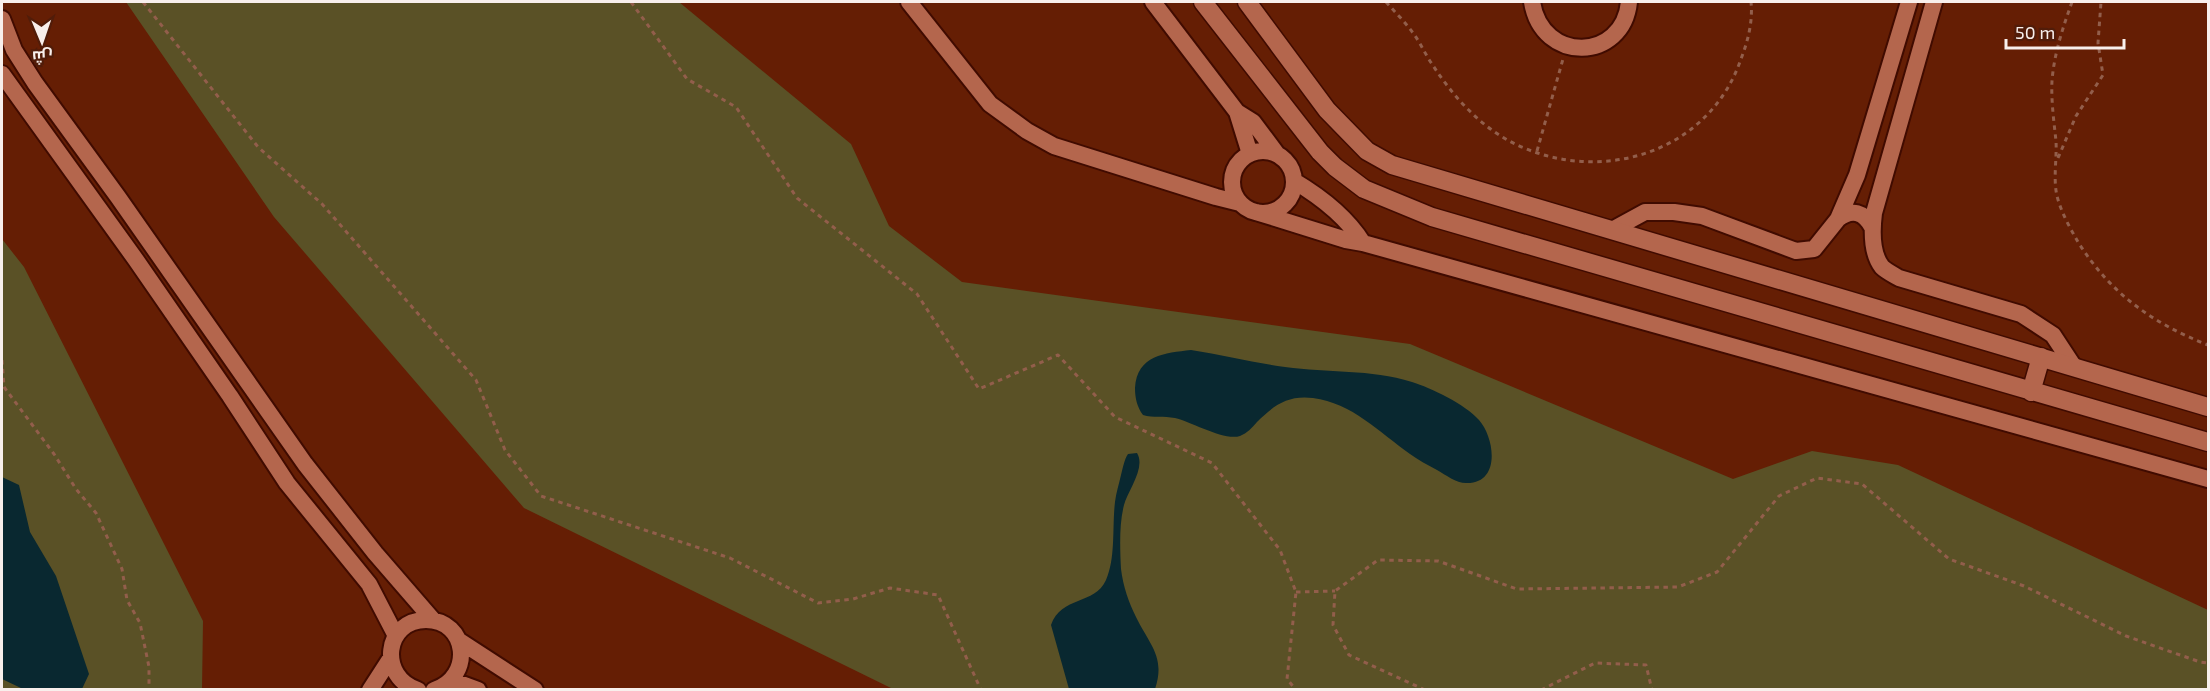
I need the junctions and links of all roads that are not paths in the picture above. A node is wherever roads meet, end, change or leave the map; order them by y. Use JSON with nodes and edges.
{"nodes":[{"id":1,"x":909,"y":2,"type":"edge"},
{"id":2,"x":1153,"y":2,"type":"edge"},
{"id":3,"x":1203,"y":2,"type":"edge"},
{"id":4,"x":1247,"y":2,"type":"edge"},
{"id":5,"x":1532,"y":2,"type":"edge"},
{"id":6,"x":1629,"y":2,"type":"edge"},
{"id":7,"x":1909,"y":2,"type":"edge"},
{"id":8,"x":1934,"y":2,"type":"edge"},
{"id":9,"x":2,"y":19,"type":"edge"},
{"id":10,"x":2,"y":74,"type":"edge"},
{"id":11,"x":1237,"y":112,"type":"junction"},
{"id":12,"x":1250,"y":154,"type":"junction"},
{"id":13,"x":1277,"y":154,"type":"junction"},
{"id":14,"x":1857,"y":175,"type":"junction"},
{"id":15,"x":1232,"y":180,"type":"junction"},
{"id":16,"x":1294,"y":181,"type":"junction"},
{"id":17,"x":1881,"y":185,"type":"junction"},
{"id":18,"x":1195,"y":190,"type":"junction"},
{"id":19,"x":1240,"y":203,"type":"junction"},
{"id":20,"x":1256,"y":212,"type":"junction"},
{"id":21,"x":1838,"y":219,"type":"junction"},
{"id":22,"x":1872,"y":227,"type":"junction"},
{"id":23,"x":1612,"y":230,"type":"junction"},
{"id":24,"x":1363,"y":243,"type":"junction"},
{"id":25,"x":154,"y":249,"type":"junction"},
{"id":26,"x":136,"y":260,"type":"junction"},
{"id":27,"x":2041,"y":357,"type":"junction"},
{"id":28,"x":2074,"y":367,"type":"junction"},
{"id":29,"x":2031,"y":392,"type":"junction"},
{"id":30,"x":2208,"y":407,"type":"edge"},
{"id":31,"x":2208,"y":442,"type":"edge"},
{"id":32,"x":2208,"y":479,"type":"edge"},
{"id":33,"x":433,"y":620,"type":"junction"},
{"id":34,"x":396,"y":636,"type":"junction"},
{"id":35,"x":458,"y":640,"type":"junction"},
{"id":36,"x":390,"y":658,"type":"junction"},
{"id":37,"x":452,"y":680,"type":"junction"},
{"id":38,"x":370,"y":690,"type":"edge"},
{"id":39,"x":418,"y":690,"type":"edge"},
{"id":40,"x":434,"y":690,"type":"edge"},
{"id":41,"x":478,"y":690,"type":"edge"},
{"id":42,"x":535,"y":690,"type":"edge"}],
"edges":[{"from":1,"to":18,"type":"street"},
{"from":2,"to":11,"type":"street"},
{"from":3,"to":29,"type":"street"},
{"from":4,"to":23,"type":"street"},
{"from":5,"to":6,"type":"street"},
{"from":7,"to":14,"type":"street"},
{"from":8,"to":17,"type":"street"},
{"from":9,"to":25,"type":"street"},
{"from":10,"to":26,"type":"street"},
{"from":11,"to":12,"type":"street"},
{"from":11,"to":13,"type":"street"},
{"from":12,"to":13,"type":"street"},
{"from":12,"to":15,"type":"street"},
{"from":13,"to":16,"type":"street"},
{"from":14,"to":17,"type":"street"},
{"from":14,"to":21,"type":"street"},
{"from":15,"to":18,"type":"street"},
{"from":15,"to":19,"type":"street"},
{"from":16,"to":20,"type":"street"},
{"from":16,"to":24,"type":"street"},
{"from":17,"to":22,"type":"street"},
{"from":18,"to":19,"type":"street"},
{"from":19,"to":20,"type":"street"},
{"from":20,"to":24,"type":"street"},
{"from":21,"to":22,"type":"street"},
{"from":21,"to":23,"type":"street"},
{"from":22,"to":28,"type":"street"},
{"from":23,"to":27,"type":"street"},
{"from":24,"to":32,"type":"street"},
{"from":25,"to":26,"type":"street"},
{"from":25,"to":33,"type":"street"},
{"from":26,"to":34,"type":"street"},
{"from":27,"to":28,"type":"street"},
{"from":27,"to":29,"type":"street"},
{"from":28,"to":30,"type":"street"},
{"from":29,"to":31,"type":"street"},
{"from":33,"to":34,"type":"street"},
{"from":33,"to":35,"type":"street"},
{"from":34,"to":36,"type":"street"},
{"from":35,"to":37,"type":"street"},
{"from":35,"to":42,"type":"street"},
{"from":36,"to":38,"type":"street"},
{"from":36,"to":39,"type":"street"},
{"from":37,"to":40,"type":"street"},
{"from":37,"to":41,"type":"street"}]}
